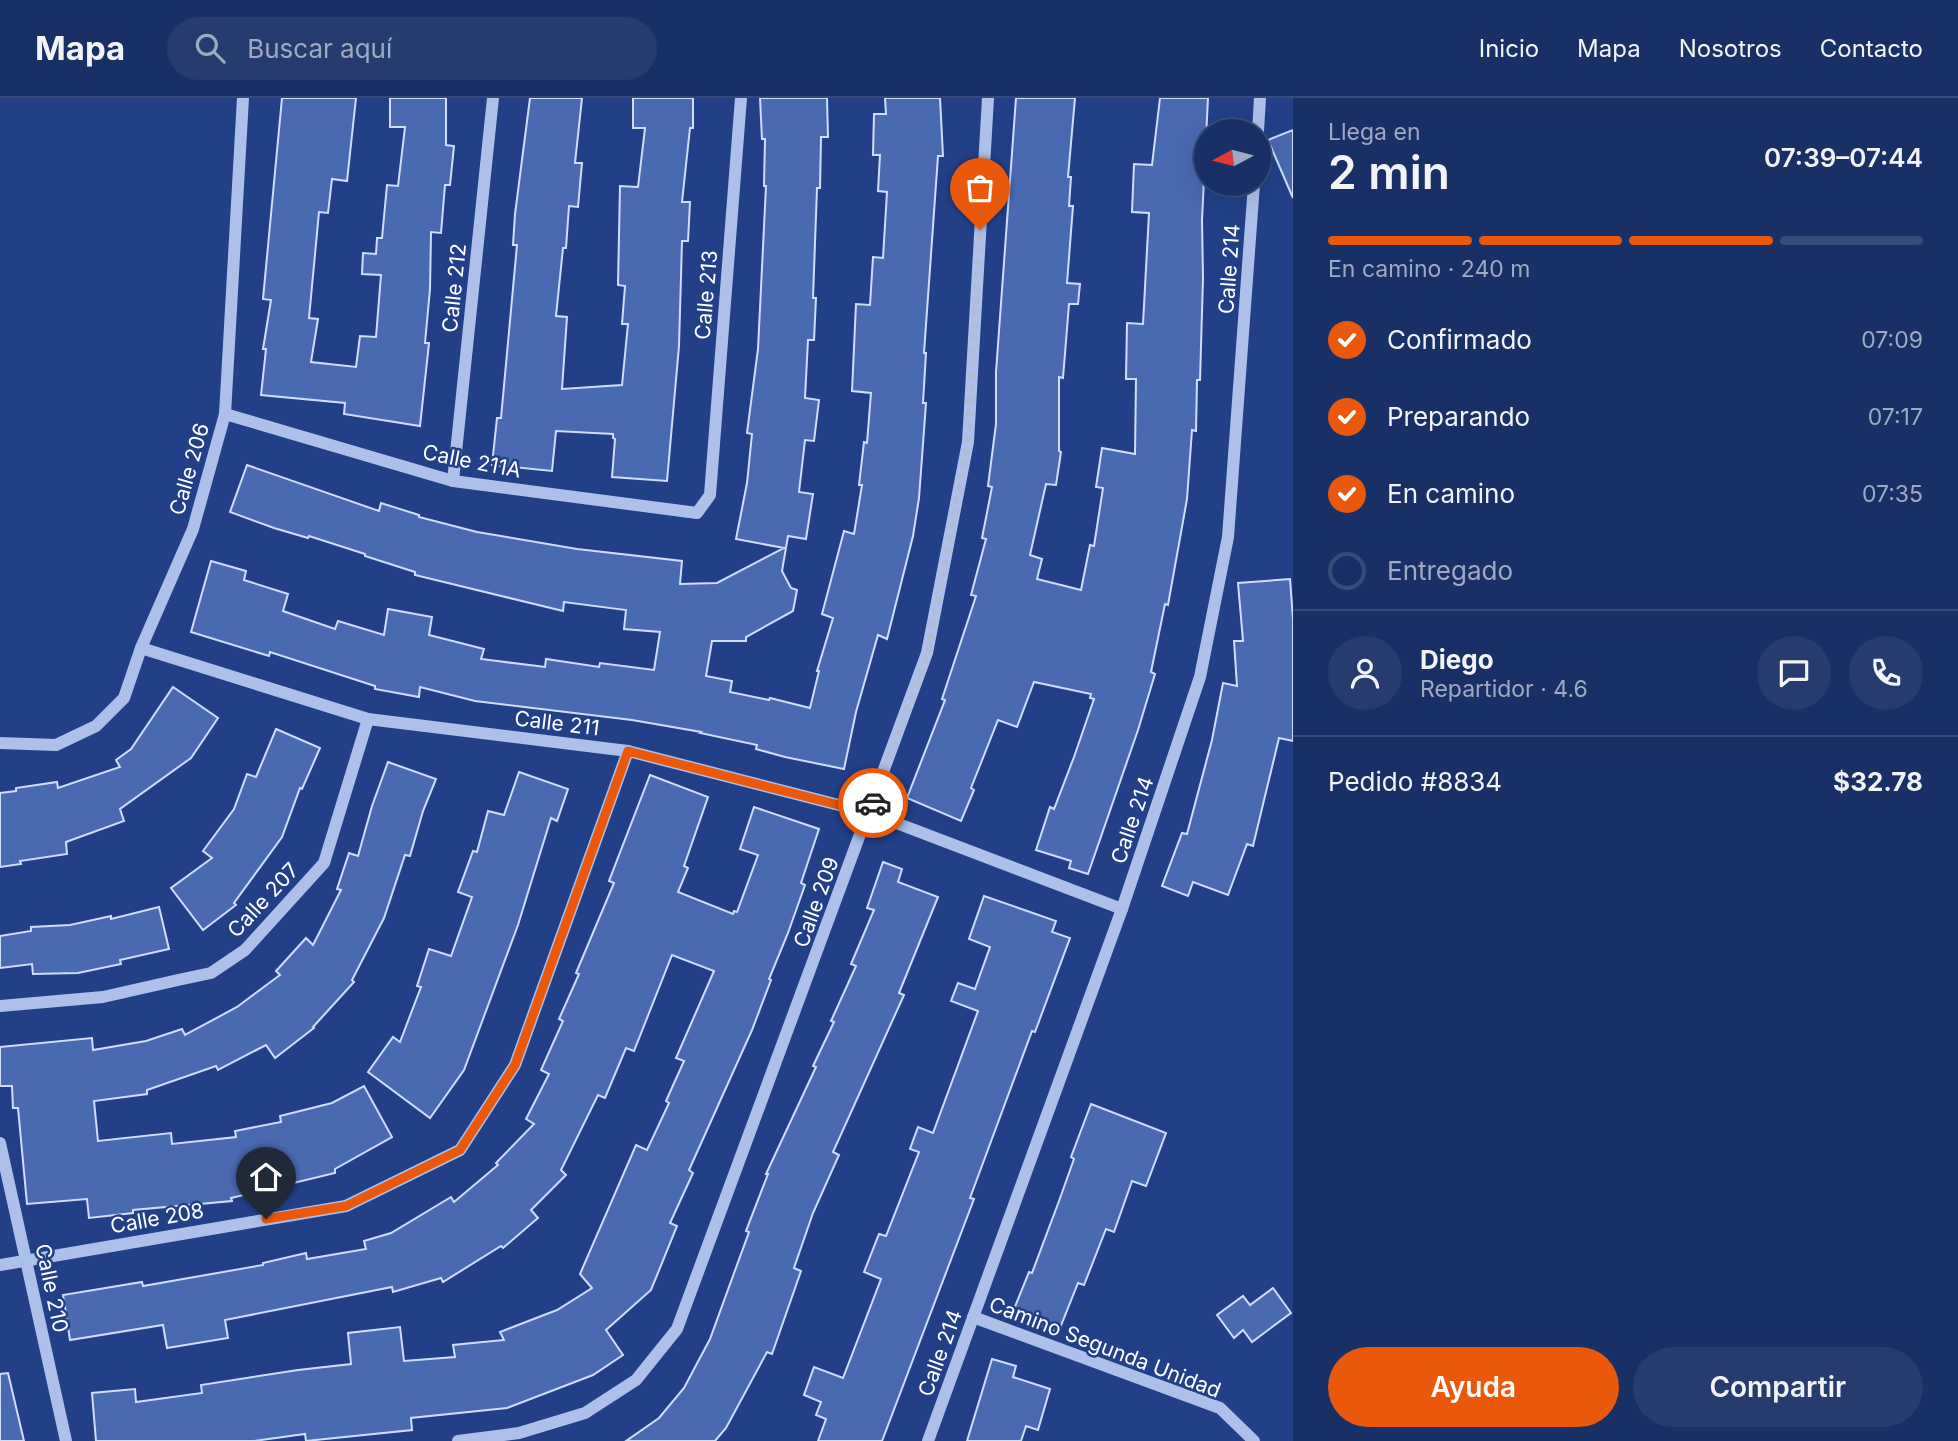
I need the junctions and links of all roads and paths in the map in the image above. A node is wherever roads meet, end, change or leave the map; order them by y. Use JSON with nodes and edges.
{"nodes":[{"id":1,"x":243,"y":98,"type":"edge"},
{"id":2,"x":493,"y":98,"type":"edge"},
{"id":3,"x":741,"y":98,"type":"edge"},
{"id":4,"x":988,"y":98,"type":"edge"},
{"id":5,"x":1261,"y":98,"type":"edge"},
{"id":6,"x":1259,"y":119,"type":"edge"},
{"id":7,"x":1253,"y":196,"type":"edge"},
{"id":8,"x":225,"y":414,"type":"junction"},
{"id":9,"x":453,"y":481,"type":"junction"},
{"id":10,"x":709,"y":495,"type":"joint"},
{"id":11,"x":141,"y":648,"type":"junction"},
{"id":12,"x":368,"y":719,"type":"junction"},
{"id":13,"x":0,"y":743,"type":"edge"},
{"id":14,"x":628,"y":751,"type":"junction"},
{"id":15,"x":870,"y":813,"type":"junction"},
{"id":16,"x":1122,"y":909,"type":"junction"},
{"id":17,"x":0,"y":1006,"type":"edge"},
{"id":18,"x":0,"y":1143,"type":"edge"},
{"id":19,"x":26,"y":1260,"type":"junction"},
{"id":20,"x":0,"y":1265,"type":"edge"},
{"id":21,"x":974,"y":1317,"type":"junction"},
{"id":22,"x":66,"y":1441,"type":"edge"},
{"id":23,"x":458,"y":1441,"type":"edge"},
{"id":24,"x":928,"y":1441,"type":"edge"},
{"id":25,"x":1254,"y":1441,"type":"edge"}],
"edges":[{"from":1,"to":8,"type":"street","name":"Calle 206"},
{"from":2,"to":9,"type":"street","name":"Calle 212"},
{"from":3,"to":10,"type":"street","name":"Calle 213"},
{"from":4,"to":15,"type":"street","name":"Calle 209"},
{"from":5,"to":6,"type":"street"},
{"from":7,"to":16,"type":"street","name":"Calle 214"},
{"from":8,"to":9,"type":"street","name":"Calle 211A"},
{"from":8,"to":11,"type":"street","name":"Calle 206"},
{"from":9,"to":10,"type":"street","name":"Calle 211A"},
{"from":11,"to":12,"type":"street","name":"Calle 211"},
{"from":11,"to":13,"type":"street","name":"Calle 206"},
{"from":12,"to":14,"type":"street","name":"Calle 211"},
{"from":12,"to":17,"type":"street","name":"Calle 207"},
{"from":14,"to":15,"type":"street","name":"Calle 211"},
{"from":14,"to":19,"type":"street","name":"Calle 208"},
{"from":15,"to":16,"type":"street","name":"Calle 211"},
{"from":15,"to":23,"type":"street","name":"Calle 209"},
{"from":16,"to":21,"type":"street","name":"Calle 214"},
{"from":18,"to":19,"type":"street","name":"Calle 210"},
{"from":19,"to":20,"type":"street","name":"Calle 208"},
{"from":19,"to":22,"type":"street","name":"Calle 210"},
{"from":21,"to":24,"type":"street","name":"Calle 214"},
{"from":21,"to":25,"type":"street","name":"Camino Segunda Unidad"}]}
